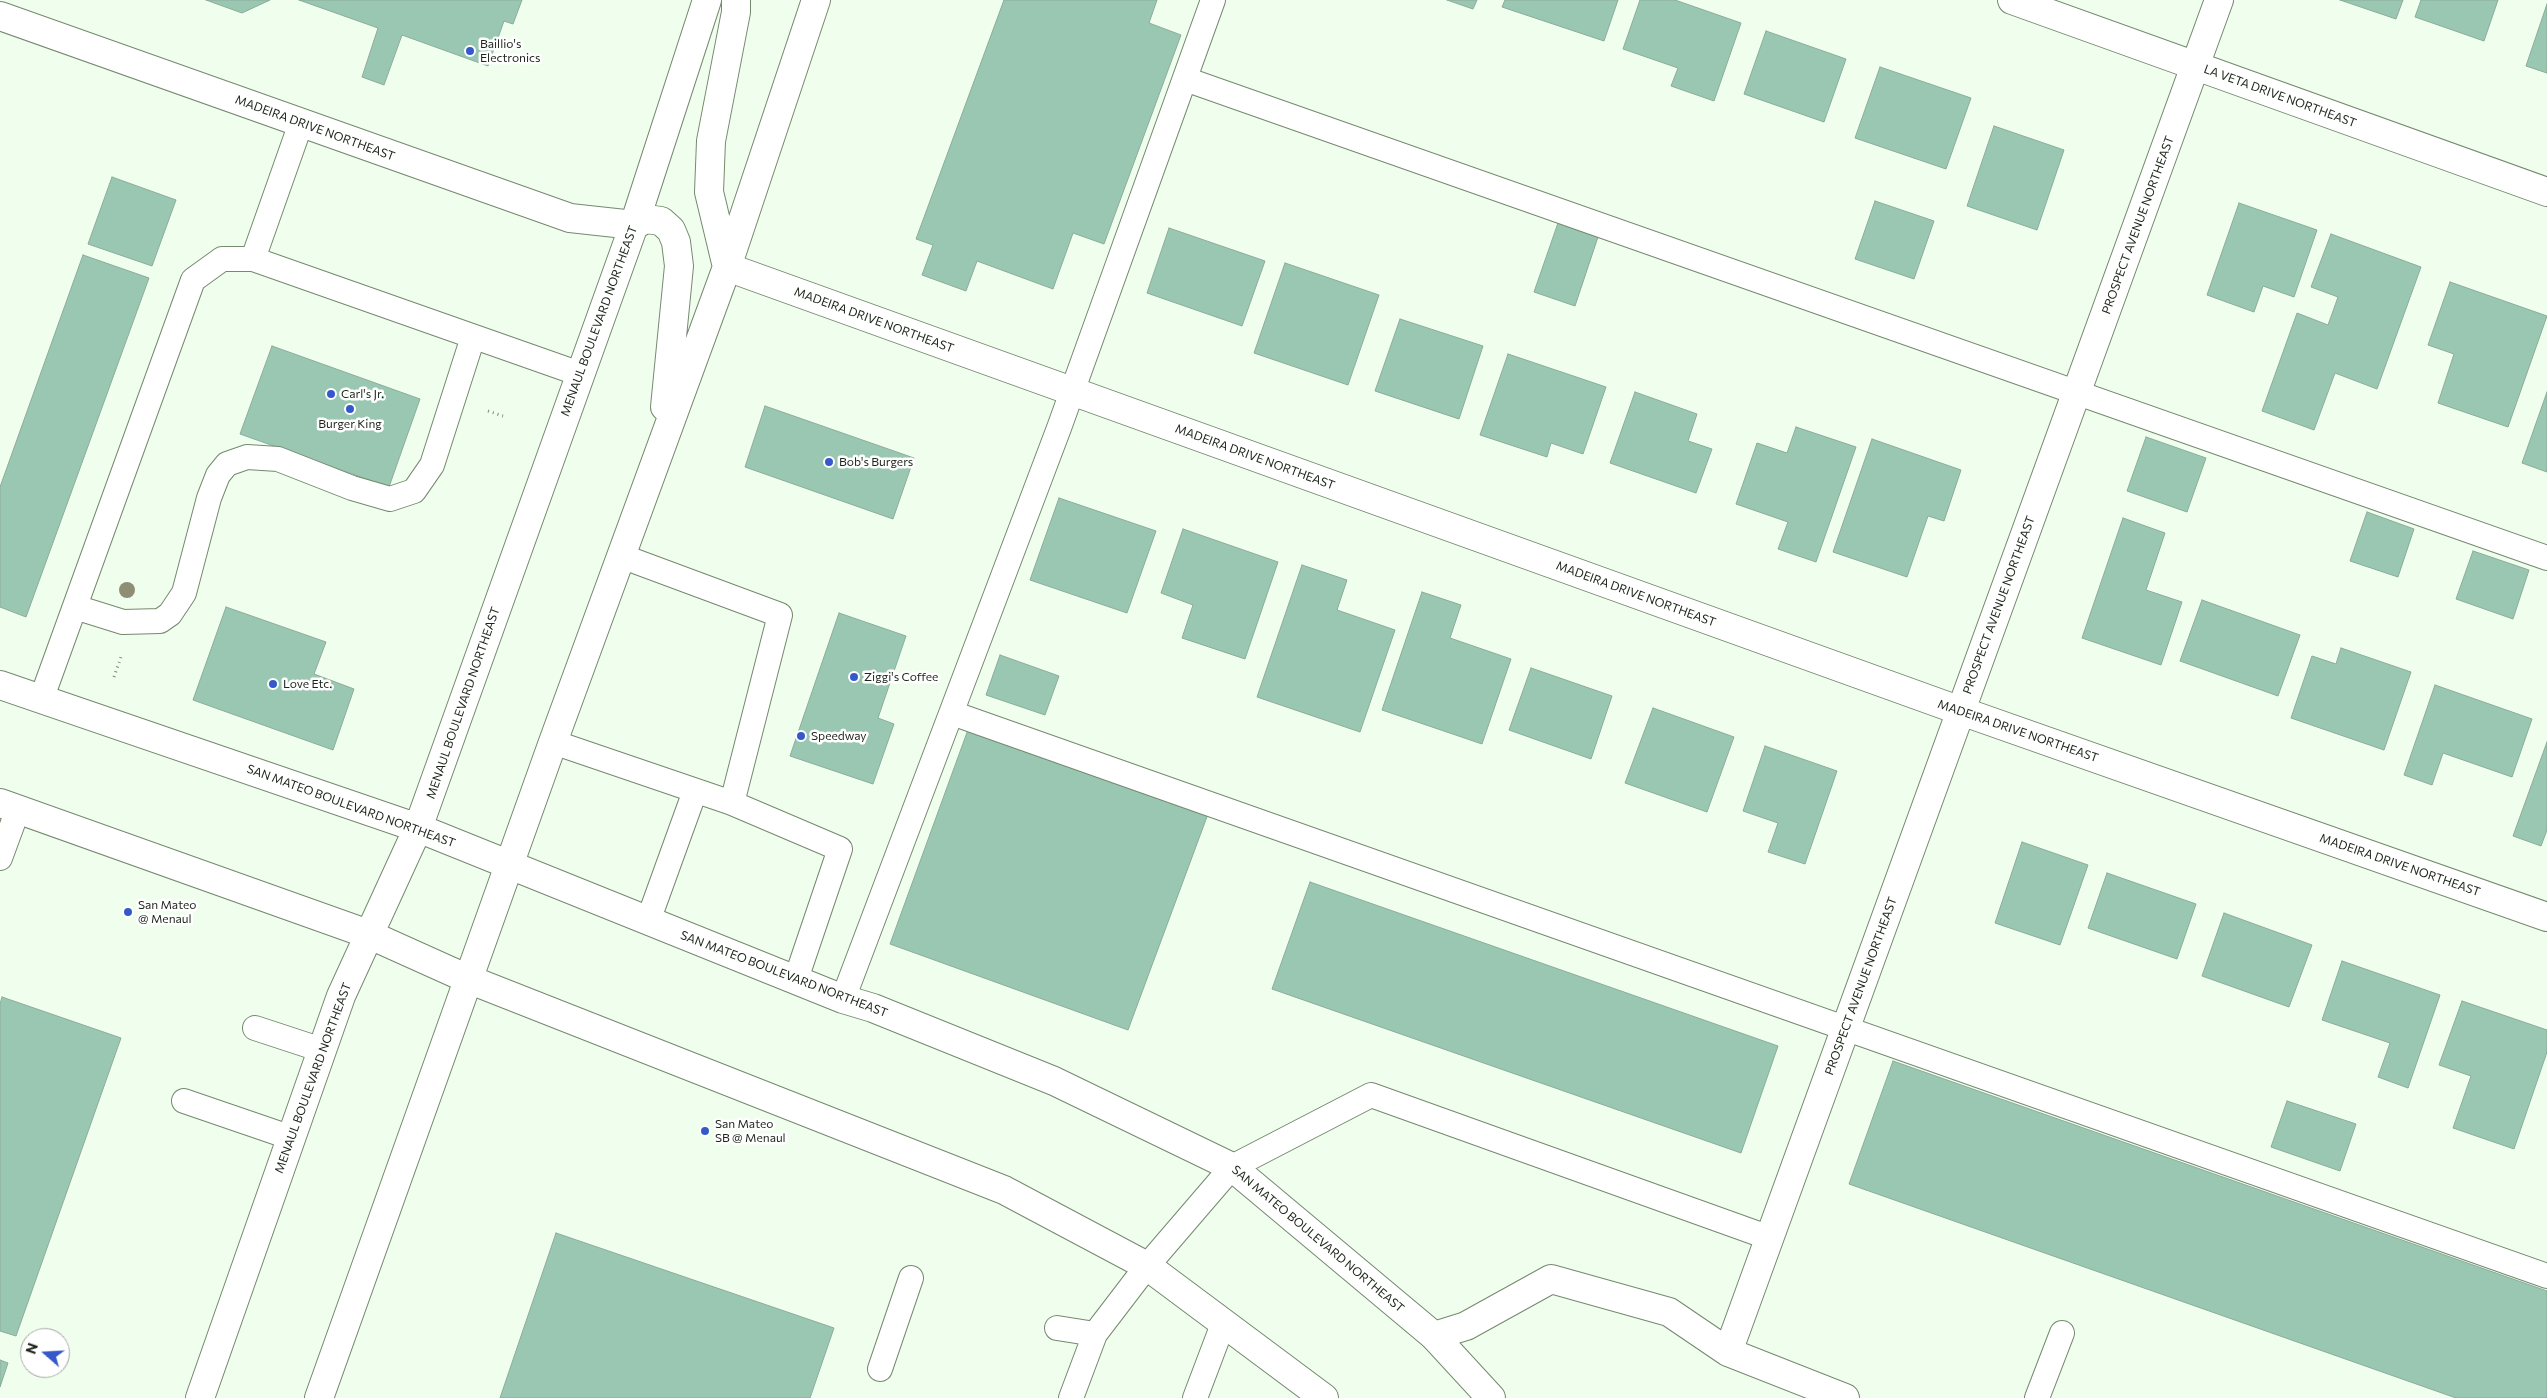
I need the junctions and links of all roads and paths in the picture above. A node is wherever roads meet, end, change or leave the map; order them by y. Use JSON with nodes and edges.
{"nodes":[{"id":1,"x":707,"y":0,"type":"edge"},
{"id":2,"x":736,"y":0,"type":"edge"},
{"id":3,"x":816,"y":0,"type":"edge"},
{"id":4,"x":1213,"y":0,"type":"edge"},
{"id":5,"x":2012,"y":0,"type":"edge"},
{"id":6,"x":2220,"y":0,"type":"edge"},
{"id":7,"x":0,"y":16,"type":"edge"},
{"id":8,"x":2195,"y":66,"type":"junction"},
{"id":9,"x":1184,"y":79,"type":"junction"},
{"id":10,"x":301,"y":123,"type":"junction"},
{"id":11,"x":2547,"y":192,"type":"edge"},
{"id":12,"x":634,"y":225,"type":"junction"},
{"id":13,"x":253,"y":259,"type":"junction"},
{"id":14,"x":727,"y":267,"type":"junction"},
{"id":15,"x":473,"y":337,"type":"junction"},
{"id":16,"x":580,"y":374,"type":"junction"},
{"id":17,"x":1073,"y":391,"type":"junction"},
{"id":18,"x":2076,"y":393,"type":"junction"},
{"id":19,"x":661,"y":446,"type":"junction"},
{"id":20,"x":620,"y":556,"type":"junction"},
{"id":21,"x":2547,"y":558,"type":"edge"},
{"id":22,"x":74,"y":607,"type":"junction"},
{"id":23,"x":0,"y":685,"type":"edge"},
{"id":24,"x":41,"y":700,"type":"junction"},
{"id":25,"x":1960,"y":711,"type":"junction"},
{"id":26,"x":952,"y":713,"type":"junction"},
{"id":27,"x":553,"y":742,"type":"junction"},
{"id":28,"x":695,"y":791,"type":"junction"},
{"id":29,"x":732,"y":803,"type":"junction"},
{"id":30,"x":9,"y":806,"type":"edge"},
{"id":31,"x":418,"y":828,"type":"junction"},
{"id":32,"x":0,"y":858,"type":"edge"},
{"id":33,"x":509,"y":866,"type":"junction"},
{"id":34,"x":2547,"y":917,"type":"edge"},
{"id":35,"x":648,"y":921,"type":"junction"},
{"id":36,"x":368,"y":934,"type":"junction"},
{"id":37,"x":468,"y":979,"type":"junction"},
{"id":38,"x":796,"y":979,"type":"junction"},
{"id":39,"x":843,"y":999,"type":"junction"},
{"id":40,"x":1846,"y":1027,"type":"junction"},
{"id":41,"x":255,"y":1028,"type":"dead end"},
{"id":42,"x":322,"y":1050,"type":"junction"},
{"id":43,"x":184,"y":1101,"type":"dead end"},
{"id":44,"x":292,"y":1138,"type":"junction"},
{"id":45,"x":1232,"y":1167,"type":"junction"},
{"id":46,"x":1770,"y":1238,"type":"junction"},
{"id":47,"x":1147,"y":1266,"type":"junction"},
{"id":48,"x":2547,"y":1276,"type":"edge"},
{"id":49,"x":912,"y":1278,"type":"dead end"},
{"id":50,"x":1224,"y":1324,"type":"junction"},
{"id":51,"x":1057,"y":1328,"type":"dead end"},
{"id":52,"x":2062,"y":1333,"type":"dead end"},
{"id":53,"x":1095,"y":1334,"type":"junction"},
{"id":54,"x":1434,"y":1336,"type":"junction"},
{"id":55,"x":1728,"y":1352,"type":"junction"},
{"id":56,"x":880,"y":1369,"type":"dead end"},
{"id":57,"x":200,"y":1398,"type":"edge"},
{"id":58,"x":319,"y":1398,"type":"edge"},
{"id":59,"x":1070,"y":1398,"type":"edge"},
{"id":60,"x":1196,"y":1398,"type":"edge"},
{"id":61,"x":1324,"y":1398,"type":"edge"},
{"id":62,"x":1492,"y":1398,"type":"edge"},
{"id":63,"x":1845,"y":1398,"type":"edge"},
{"id":64,"x":2037,"y":1398,"type":"edge"}],
"edges":[{"from":1,"to":12,"type":"main road","name":"MENAUL BOULEVARD NORTHEAST"},
{"from":2,"to":14,"type":"main road"},
{"from":3,"to":14,"type":"main road"},
{"from":4,"to":9,"type":"lane"},
{"from":5,"to":8,"type":"main road","name":"LA VETA DRIVE NORTHEAST"},
{"from":6,"to":8,"type":"main road","name":"PROSPECT AVENUE NORTHEAST"},
{"from":7,"to":10,"type":"main road","name":"MADEIRA DRIVE NORTHEAST"},
{"from":8,"to":11,"type":"main road","name":"LA VETA DRIVE NORTHEAST"},
{"from":8,"to":18,"type":"main road","name":"PROSPECT AVENUE NORTHEAST"},
{"from":9,"to":17,"type":"lane"},
{"from":9,"to":18,"type":"lane"},
{"from":10,"to":12,"type":"main road","name":"MADEIRA DRIVE NORTHEAST"},
{"from":10,"to":13,"type":"lane"},
{"from":12,"to":16,"type":"main road","name":"MENAUL BOULEVARD NORTHEAST"},
{"from":12,"to":19,"type":"main road","name":"MADEIRA DRIVE NORTHEAST"},
{"from":13,"to":15,"type":"lane"},
{"from":13,"to":22,"type":"lane"},
{"from":14,"to":17,"type":"main road","name":"MADEIRA DRIVE NORTHEAST"},
{"from":14,"to":19,"type":"main road"},
{"from":15,"to":16,"type":"lane"},
{"from":15,"to":22,"type":"lane"},
{"from":16,"to":31,"type":"main road","name":"MENAUL BOULEVARD NORTHEAST"},
{"from":17,"to":25,"type":"main road","name":"MADEIRA DRIVE NORTHEAST"},
{"from":17,"to":26,"type":"lane"},
{"from":18,"to":21,"type":"lane"},
{"from":18,"to":25,"type":"main road","name":"PROSPECT AVENUE NORTHEAST"},
{"from":19,"to":20,"type":"main road"},
{"from":20,"to":27,"type":"main road"},
{"from":20,"to":29,"type":"lane"},
{"from":22,"to":24,"type":"lane"},
{"from":23,"to":24,"type":"main road","name":"SAN MATEO BOULEVARD NORTHEAST"},
{"from":24,"to":31,"type":"main road","name":"SAN MATEO BOULEVARD NORTHEAST"},
{"from":25,"to":34,"type":"main road","name":"MADEIRA DRIVE NORTHEAST"},
{"from":25,"to":40,"type":"main road","name":"PROSPECT AVENUE NORTHEAST"},
{"from":26,"to":39,"type":"lane"},
{"from":26,"to":40,"type":"lane"},
{"from":27,"to":28,"type":"lane"},
{"from":27,"to":33,"type":"main road"},
{"from":28,"to":29,"type":"lane"},
{"from":28,"to":35,"type":"lane"},
{"from":29,"to":38,"type":"lane"},
{"from":30,"to":32,"type":"lane"},
{"from":30,"to":36,"type":"main road"},
{"from":31,"to":33,"type":"main road","name":"SAN MATEO BOULEVARD NORTHEAST"},
{"from":31,"to":36,"type":"main road","name":"MENAUL BOULEVARD NORTHEAST"},
{"from":33,"to":35,"type":"main road","name":"SAN MATEO BOULEVARD NORTHEAST"},
{"from":33,"to":37,"type":"main road"},
{"from":35,"to":38,"type":"main road","name":"SAN MATEO BOULEVARD NORTHEAST"},
{"from":36,"to":37,"type":"main road"},
{"from":36,"to":42,"type":"main road","name":"MENAUL BOULEVARD NORTHEAST"},
{"from":37,"to":47,"type":"main road"},
{"from":37,"to":58,"type":"main road"},
{"from":38,"to":39,"type":"main road","name":"SAN MATEO BOULEVARD NORTHEAST"},
{"from":39,"to":45,"type":"main road","name":"SAN MATEO BOULEVARD NORTHEAST"},
{"from":40,"to":46,"type":"main road","name":"PROSPECT AVENUE NORTHEAST"},
{"from":40,"to":48,"type":"lane"},
{"from":41,"to":42,"type":"lane"},
{"from":42,"to":44,"type":"main road","name":"MENAUL BOULEVARD NORTHEAST"},
{"from":43,"to":44,"type":"lane"},
{"from":44,"to":57,"type":"main road","name":"MENAUL BOULEVARD NORTHEAST"},
{"from":45,"to":46,"type":"lane"},
{"from":45,"to":47,"type":"lane"},
{"from":45,"to":54,"type":"main road","name":"SAN MATEO BOULEVARD NORTHEAST"},
{"from":46,"to":55,"type":"main road","name":"PROSPECT AVENUE NORTHEAST"},
{"from":47,"to":50,"type":"main road"},
{"from":47,"to":53,"type":"lane"},
{"from":49,"to":56,"type":"lane"},
{"from":50,"to":60,"type":"lane"},
{"from":50,"to":61,"type":"main road"},
{"from":51,"to":53,"type":"lane"},
{"from":52,"to":64,"type":"lane"},
{"from":53,"to":59,"type":"lane"},
{"from":54,"to":55,"type":"main road"},
{"from":54,"to":62,"type":"main road","name":"SAN MATEO BOULEVARD NORTHEAST"},
{"from":55,"to":63,"type":"main road"}]}
